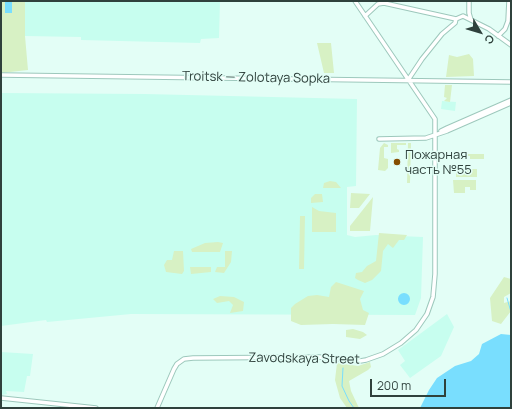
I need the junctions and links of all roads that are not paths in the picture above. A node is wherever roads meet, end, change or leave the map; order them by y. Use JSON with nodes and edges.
{"nodes":[{"id":1,"x":355,"y":1,"type":"edge"},
{"id":2,"x":374,"y":1,"type":"edge"},
{"id":3,"x":469,"y":1,"type":"edge"},
{"id":4,"x":509,"y":1,"type":"edge"},
{"id":5,"x":378,"y":4,"type":"junction"},
{"id":6,"x":469,"y":13,"type":"junction"},
{"id":7,"x":365,"y":16,"type":"junction"},
{"id":8,"x":463,"y":16,"type":"junction"},
{"id":9,"x":456,"y":19,"type":"junction"},
{"id":10,"x":471,"y":20,"type":"junction"},
{"id":11,"x":509,"y":21,"type":"edge"},
{"id":12,"x":498,"y":36,"type":"junction"},
{"id":13,"x":511,"y":45,"type":"edge"},
{"id":14,"x":1,"y":75,"type":"edge"},
{"id":15,"x":408,"y":80,"type":"junction"},
{"id":16,"x":511,"y":82,"type":"edge"},
{"id":17,"x":511,"y":100,"type":"edge"},
{"id":18,"x":511,"y":103,"type":"edge"},
{"id":19,"x":435,"y":135,"type":"junction"},
{"id":20,"x":379,"y":139,"type":"dead end"},
{"id":21,"x":1,"y":398,"type":"edge"},
{"id":22,"x":96,"y":408,"type":"edge"},
{"id":23,"x":157,"y":408,"type":"edge"}],
"edges":[{"from":1,"to":7,"type":"street","name":"Zavodskaya Street"},
{"from":2,"to":5,"type":"street"},
{"from":3,"to":6,"type":"street"},
{"from":4,"to":11,"type":"street"},
{"from":5,"to":7,"type":"street"},
{"from":5,"to":9,"type":"street"},
{"from":6,"to":8,"type":"street"},
{"from":6,"to":10,"type":"street"},
{"from":7,"to":15,"type":"street","name":"Zavodskaya Street"},
{"from":8,"to":9,"type":"street"},
{"from":8,"to":10,"type":"street"},
{"from":9,"to":15,"type":"street"},
{"from":10,"to":12,"type":"street"},
{"from":11,"to":12,"type":"street"},
{"from":12,"to":13,"type":"street"},
{"from":14,"to":15,"type":"street","name":"Troitsk — Zolotaya Sopka"},
{"from":15,"to":16,"type":"street","name":"Troitsk — Zolotaya Sopka"},
{"from":15,"to":19,"type":"street","name":"Zavodskaya Street"},
{"from":17,"to":19,"type":"street"},
{"from":18,"to":19,"type":"street"},
{"from":19,"to":20,"type":"street"},
{"from":19,"to":23,"type":"street","name":"Zavodskaya Street"},
{"from":21,"to":22,"type":"street"}]}
